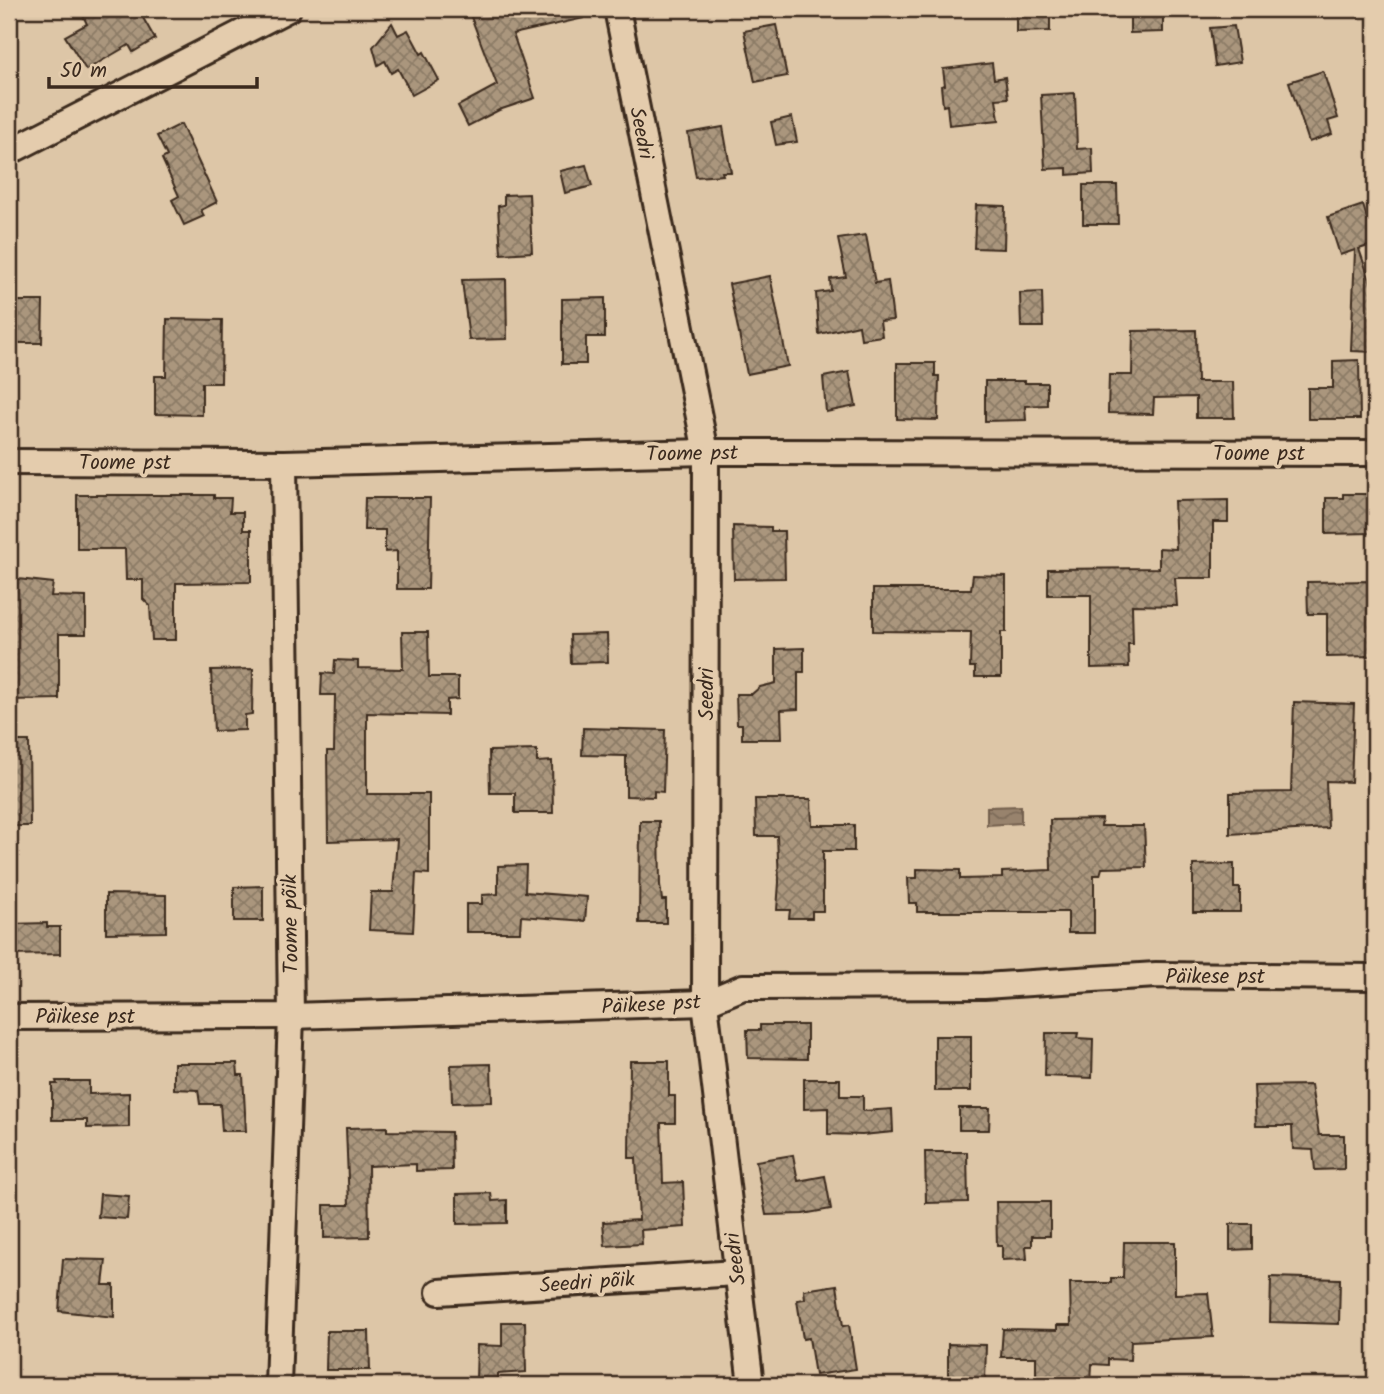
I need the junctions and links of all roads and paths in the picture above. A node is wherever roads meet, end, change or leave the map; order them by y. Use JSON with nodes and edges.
{"nodes":[{"id":1,"x":288,"y":9,"type":"edge"},
{"id":2,"x":617,"y":9,"type":"edge"},
{"id":3,"x":9,"y":152,"type":"edge"},
{"id":4,"x":706,"y":452,"type":"junction"},
{"id":5,"x":1375,"y":453,"type":"edge"},
{"id":6,"x":9,"y":462,"type":"edge"},
{"id":7,"x":284,"y":463,"type":"junction"},
{"id":8,"x":1375,"y":977,"type":"edge"},
{"id":9,"x":705,"y":1003,"type":"junction"},
{"id":10,"x":291,"y":1016,"type":"junction"},
{"id":11,"x":9,"y":1017,"type":"edge"},
{"id":12,"x":736,"y":1273,"type":"junction"},
{"id":13,"x":439,"y":1292,"type":"dead end"},
{"id":14,"x":278,"y":1385,"type":"edge"},
{"id":15,"x":751,"y":1385,"type":"edge"}],
"edges":[{"from":1,"to":3,"type":"street"},
{"from":2,"to":4,"type":"street","name":"Seedri"},
{"from":4,"to":5,"type":"street","name":"Toome pst"},
{"from":4,"to":7,"type":"street","name":"Toome pst"},
{"from":4,"to":9,"type":"street","name":"Seedri"},
{"from":6,"to":7,"type":"street","name":"Toome pst"},
{"from":7,"to":10,"type":"street","name":"Toome põik"},
{"from":8,"to":9,"type":"street","name":"Päikese pst"},
{"from":9,"to":10,"type":"street","name":"Päikese pst"},
{"from":9,"to":12,"type":"street","name":"Seedri"},
{"from":10,"to":11,"type":"street","name":"Päikese pst"},
{"from":10,"to":14,"type":"street","name":"Toome põik"},
{"from":12,"to":13,"type":"street","name":"Seedri põik"},
{"from":12,"to":15,"type":"street","name":"Seedri"}]}
